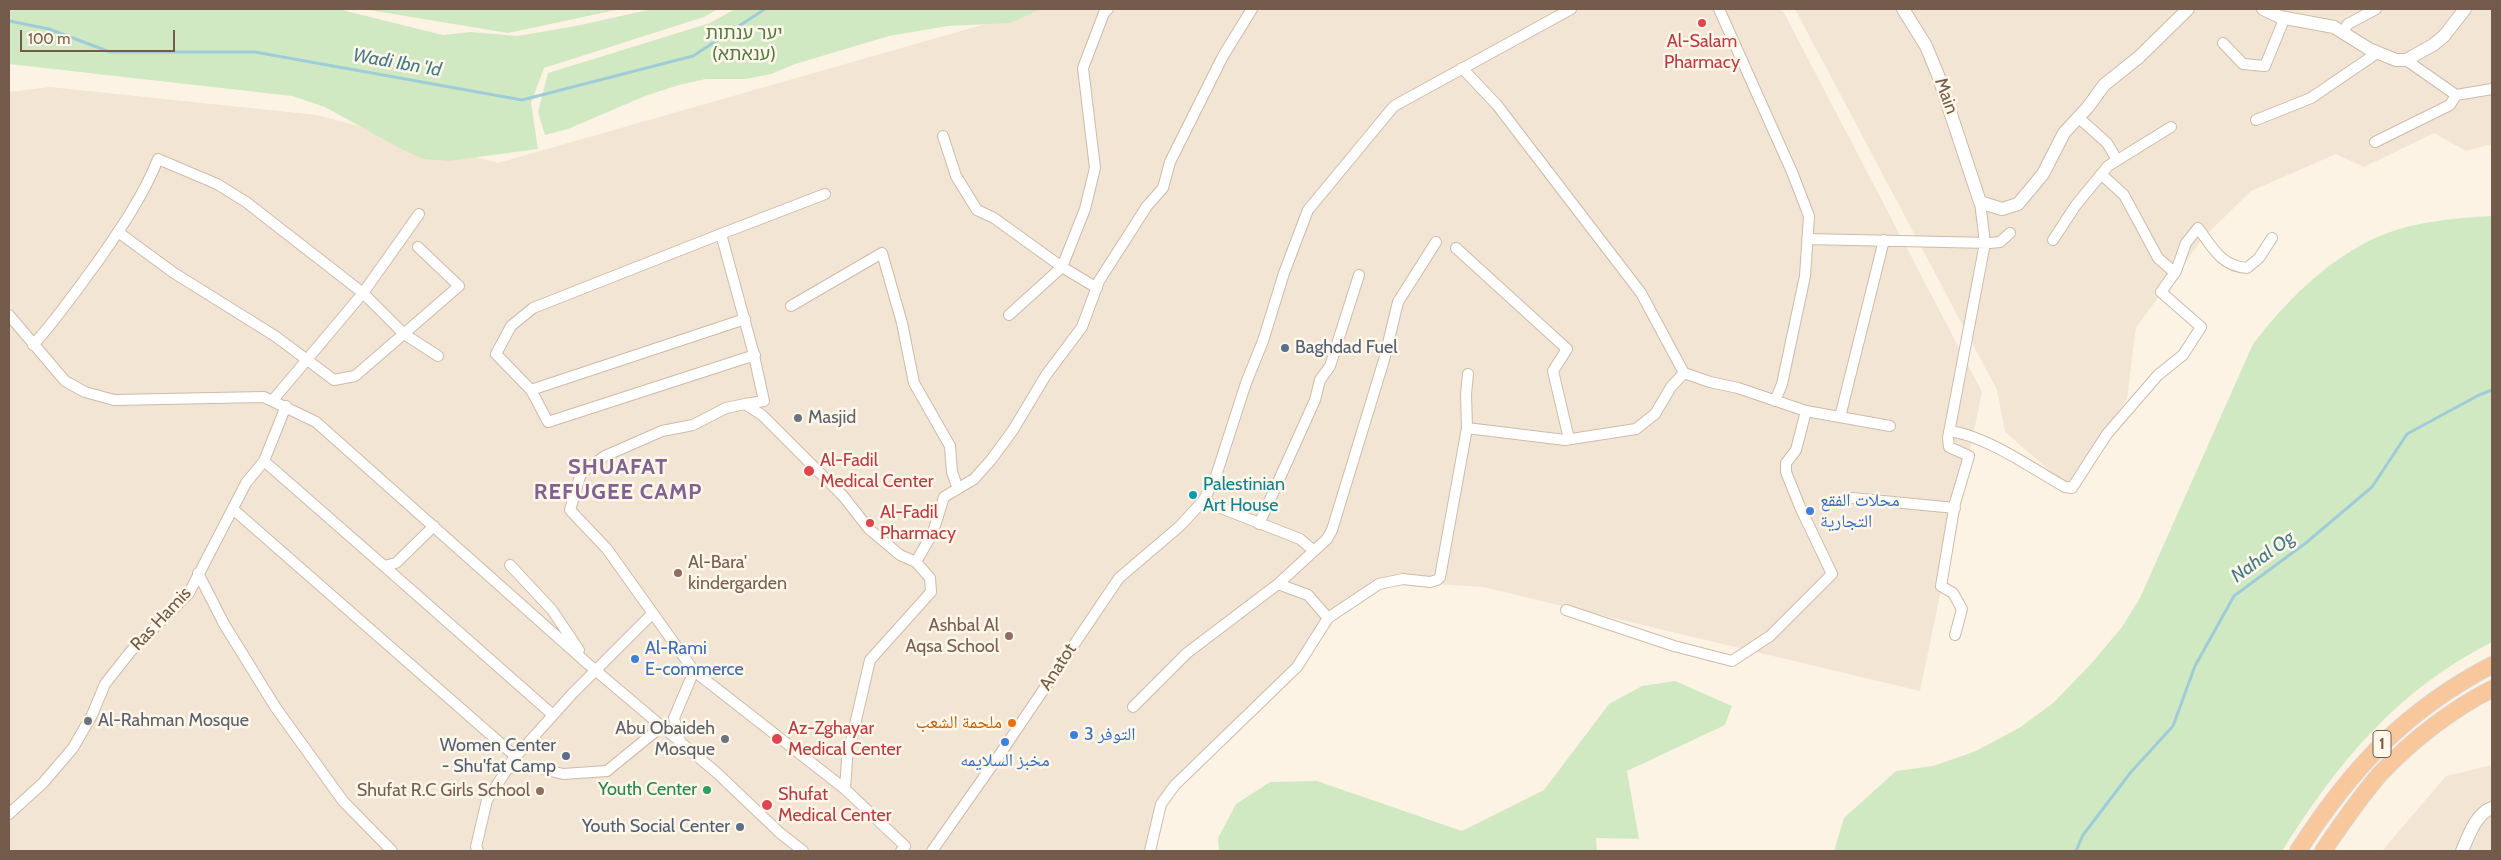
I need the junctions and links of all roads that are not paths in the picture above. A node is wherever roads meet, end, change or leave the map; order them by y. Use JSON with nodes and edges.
{"nodes":[{"id":1,"x":1108,"y":9,"type":"edge"},
{"id":2,"x":1252,"y":9,"type":"edge"},
{"id":3,"x":1570,"y":9,"type":"edge"},
{"id":4,"x":1719,"y":9,"type":"edge"},
{"id":5,"x":2188,"y":9,"type":"edge"},
{"id":6,"x":2263,"y":9,"type":"edge"},
{"id":7,"x":2376,"y":9,"type":"edge"},
{"id":8,"x":2465,"y":9,"type":"edge"},
{"id":9,"x":1907,"y":10,"type":"edge"},
{"id":10,"x":2285,"y":17,"type":"junction"},
{"id":11,"x":2343,"y":32,"type":"junction"},
{"id":12,"x":2223,"y":43,"type":"dead end"},
{"id":13,"x":2377,"y":53,"type":"junction"},
{"id":14,"x":2406,"y":60,"type":"junction"},
{"id":15,"x":1462,"y":68,"type":"junction"},
{"id":16,"x":2492,"y":89,"type":"edge"},
{"id":17,"x":2456,"y":95,"type":"junction"},
{"id":18,"x":2079,"y":118,"type":"junction"},
{"id":19,"x":2256,"y":120,"type":"dead end"},
{"id":20,"x":2171,"y":127,"type":"dead end"},
{"id":21,"x":943,"y":136,"type":"dead end"},
{"id":22,"x":2376,"y":142,"type":"dead end"},
{"id":23,"x":2117,"y":160,"type":"junction"},
{"id":24,"x":2101,"y":174,"type":"junction"},
{"id":25,"x":825,"y":194,"type":"dead end"},
{"id":26,"x":1980,"y":202,"type":"junction"},
{"id":27,"x":419,"y":214,"type":"dead end"},
{"id":28,"x":118,"y":232,"type":"junction"},
{"id":29,"x":2010,"y":233,"type":"dead end"},
{"id":30,"x":720,"y":234,"type":"junction"},
{"id":31,"x":1807,"y":238,"type":"junction"},
{"id":32,"x":2272,"y":238,"type":"dead end"},
{"id":33,"x":1884,"y":240,"type":"junction"},
{"id":34,"x":2054,"y":240,"type":"dead end"},
{"id":35,"x":1436,"y":242,"type":"dead end"},
{"id":36,"x":1985,"y":243,"type":"junction"},
{"id":37,"x":418,"y":247,"type":"dead end"},
{"id":38,"x":1456,"y":248,"type":"dead end"},
{"id":39,"x":1062,"y":267,"type":"junction"},
{"id":40,"x":2175,"y":273,"type":"junction"},
{"id":41,"x":1359,"y":275,"type":"dead end"},
{"id":42,"x":1097,"y":288,"type":"junction"},
{"id":43,"x":363,"y":293,"type":"junction"},
{"id":44,"x":791,"y":306,"type":"dead end"},
{"id":45,"x":9,"y":315,"type":"edge"},
{"id":46,"x":1009,"y":315,"type":"dead end"},
{"id":47,"x":745,"y":319,"type":"junction"},
{"id":48,"x":404,"y":334,"type":"junction"},
{"id":49,"x":33,"y":345,"type":"junction"},
{"id":50,"x":755,"y":355,"type":"junction"},
{"id":51,"x":438,"y":356,"type":"dead end"},
{"id":52,"x":308,"y":360,"type":"junction"},
{"id":53,"x":1684,"y":373,"type":"junction"},
{"id":54,"x":1468,"y":374,"type":"dead end"},
{"id":55,"x":530,"y":390,"type":"junction"},
{"id":56,"x":273,"y":400,"type":"junction"},
{"id":57,"x":1775,"y":401,"type":"junction"},
{"id":58,"x":745,"y":404,"type":"junction"},
{"id":59,"x":286,"y":406,"type":"junction"},
{"id":60,"x":1806,"y":411,"type":"junction"},
{"id":61,"x":1840,"y":417,"type":"junction"},
{"id":62,"x":1890,"y":426,"type":"dead end"},
{"id":63,"x":1466,"y":428,"type":"junction"},
{"id":64,"x":1949,"y":431,"type":"junction"},
{"id":65,"x":1569,"y":439,"type":"junction"},
{"id":66,"x":264,"y":461,"type":"junction"},
{"id":67,"x":958,"y":489,"type":"junction"},
{"id":68,"x":1852,"y":498,"type":"dead end"},
{"id":69,"x":1203,"y":501,"type":"junction"},
{"id":70,"x":1954,"y":508,"type":"junction"},
{"id":71,"x":234,"y":510,"type":"junction"},
{"id":72,"x":1259,"y":524,"type":"junction"},
{"id":73,"x":434,"y":526,"type":"junction"},
{"id":74,"x":1314,"y":551,"type":"junction"},
{"id":75,"x":916,"y":562,"type":"junction"},
{"id":76,"x":510,"y":565,"type":"dead end"},
{"id":77,"x":384,"y":566,"type":"junction"},
{"id":78,"x":198,"y":573,"type":"junction"},
{"id":79,"x":1278,"y":584,"type":"junction"},
{"id":80,"x":1566,"y":610,"type":"dead end"},
{"id":81,"x":652,"y":614,"type":"junction"},
{"id":82,"x":1328,"y":618,"type":"junction"},
{"id":83,"x":1955,"y":635,"type":"dead end"},
{"id":84,"x":2492,"y":665,"type":"edge"},
{"id":85,"x":592,"y":667,"type":"junction"},
{"id":86,"x":694,"y":671,"type":"junction"},
{"id":87,"x":2492,"y":689,"type":"edge"},
{"id":88,"x":1134,"y":707,"type":"dead end"},
{"id":89,"x":553,"y":715,"type":"junction"},
{"id":90,"x":662,"y":726,"type":"junction"},
{"id":91,"x":680,"y":741,"type":"junction"},
{"id":92,"x":515,"y":756,"type":"junction"},
{"id":93,"x":508,"y":768,"type":"junction"},
{"id":94,"x":844,"y":789,"type":"junction"},
{"id":95,"x":2492,"y":808,"type":"edge"},
{"id":96,"x":9,"y":814,"type":"edge"},
{"id":97,"x":392,"y":851,"type":"edge"},
{"id":98,"x":478,"y":851,"type":"edge"},
{"id":99,"x":803,"y":851,"type":"edge"},
{"id":100,"x":900,"y":851,"type":"edge"},
{"id":101,"x":932,"y":851,"type":"edge"},
{"id":102,"x":1150,"y":851,"type":"edge"},
{"id":103,"x":2298,"y":851,"type":"edge"},
{"id":104,"x":2323,"y":851,"type":"edge"},
{"id":105,"x":2462,"y":851,"type":"edge"}],
"edges":[{"from":1,"to":39,"type":"street"},
{"from":2,"to":42,"type":"street"},
{"from":3,"to":15,"type":"street","name":"Anatot"},
{"from":4,"to":31,"type":"street"},
{"from":5,"to":18,"type":"street"},
{"from":6,"to":10,"type":"street"},
{"from":7,"to":11,"type":"street"},
{"from":8,"to":14,"type":"street"},
{"from":9,"to":26,"type":"street","name":"Main"},
{"from":10,"to":11,"type":"street"},
{"from":10,"to":12,"type":"street"},
{"from":11,"to":13,"type":"street"},
{"from":13,"to":14,"type":"street"},
{"from":13,"to":19,"type":"street"},
{"from":14,"to":17,"type":"street"},
{"from":15,"to":53,"type":"street"},
{"from":15,"to":69,"type":"street","name":"Anatot"},
{"from":16,"to":17,"type":"street"},
{"from":17,"to":22,"type":"street"},
{"from":18,"to":23,"type":"street"},
{"from":18,"to":26,"type":"street"},
{"from":20,"to":23,"type":"street"},
{"from":21,"to":39,"type":"street"},
{"from":23,"to":24,"type":"street"},
{"from":24,"to":34,"type":"street"},
{"from":24,"to":40,"type":"street"},
{"from":25,"to":30,"type":"street"},
{"from":26,"to":36,"type":"street"},
{"from":27,"to":43,"type":"street"},
{"from":28,"to":43,"type":"street"},
{"from":28,"to":49,"type":"street"},
{"from":28,"to":52,"type":"street"},
{"from":29,"to":36,"type":"street"},
{"from":30,"to":47,"type":"street"},
{"from":30,"to":55,"type":"street"},
{"from":31,"to":33,"type":"street"},
{"from":31,"to":57,"type":"street"},
{"from":32,"to":40,"type":"street"},
{"from":33,"to":36,"type":"street"},
{"from":33,"to":61,"type":"street"},
{"from":35,"to":74,"type":"street"},
{"from":36,"to":64,"type":"street"},
{"from":37,"to":48,"type":"street"},
{"from":38,"to":65,"type":"street"},
{"from":39,"to":42,"type":"street"},
{"from":39,"to":46,"type":"street"},
{"from":40,"to":64,"type":"street"},
{"from":41,"to":72,"type":"street"},
{"from":42,"to":67,"type":"street"},
{"from":43,"to":48,"type":"street"},
{"from":43,"to":52,"type":"street"},
{"from":44,"to":67,"type":"street"},
{"from":45,"to":49,"type":"street"},
{"from":47,"to":50,"type":"street"},
{"from":47,"to":55,"type":"street"},
{"from":48,"to":51,"type":"street"},
{"from":48,"to":52,"type":"street"},
{"from":49,"to":56,"type":"street"},
{"from":50,"to":55,"type":"street"},
{"from":50,"to":58,"type":"street"},
{"from":52,"to":56,"type":"street"},
{"from":53,"to":57,"type":"street"},
{"from":53,"to":65,"type":"street"},
{"from":54,"to":63,"type":"street"},
{"from":56,"to":59,"type":"street"},
{"from":57,"to":60,"type":"street"},
{"from":58,"to":75,"type":"street"},
{"from":58,"to":81,"type":"street"},
{"from":59,"to":66,"type":"street","name":"Ras Hamis"},
{"from":59,"to":73,"type":"street"},
{"from":60,"to":61,"type":"street"},
{"from":60,"to":80,"type":"street"},
{"from":61,"to":62,"type":"street"},
{"from":63,"to":65,"type":"street"},
{"from":63,"to":82,"type":"street"},
{"from":64,"to":70,"type":"street"},
{"from":66,"to":71,"type":"street","name":"Ras Hamis"},
{"from":66,"to":77,"type":"street"},
{"from":67,"to":75,"type":"street"},
{"from":68,"to":70,"type":"street"},
{"from":69,"to":72,"type":"street"},
{"from":69,"to":101,"type":"street","name":"Anatot"},
{"from":70,"to":83,"type":"street"},
{"from":71,"to":78,"type":"street","name":"Ras Hamis"},
{"from":71,"to":92,"type":"street"},
{"from":72,"to":74,"type":"street"},
{"from":73,"to":77,"type":"street"},
{"from":73,"to":85,"type":"street"},
{"from":74,"to":79,"type":"street"},
{"from":75,"to":94,"type":"street"},
{"from":76,"to":85,"type":"street"},
{"from":77,"to":89,"type":"street"},
{"from":78,"to":96,"type":"street","name":"Ras Hamis"},
{"from":78,"to":97,"type":"street"},
{"from":79,"to":82,"type":"street"},
{"from":79,"to":88,"type":"street"},
{"from":81,"to":85,"type":"street"},
{"from":81,"to":86,"type":"street"},
{"from":82,"to":102,"type":"street"},
{"from":84,"to":103,"type":"highway","number":"1"},
{"from":85,"to":89,"type":"street"},
{"from":85,"to":90,"type":"street"},
{"from":86,"to":91,"type":"street"},
{"from":86,"to":94,"type":"street"},
{"from":87,"to":104,"type":"highway","number":"1"},
{"from":89,"to":92,"type":"street"},
{"from":90,"to":91,"type":"street"},
{"from":90,"to":93,"type":"street"},
{"from":91,"to":99,"type":"street"},
{"from":92,"to":93,"type":"street"},
{"from":93,"to":98,"type":"street"},
{"from":94,"to":100,"type":"street"},
{"from":95,"to":105,"type":"street"}]}
